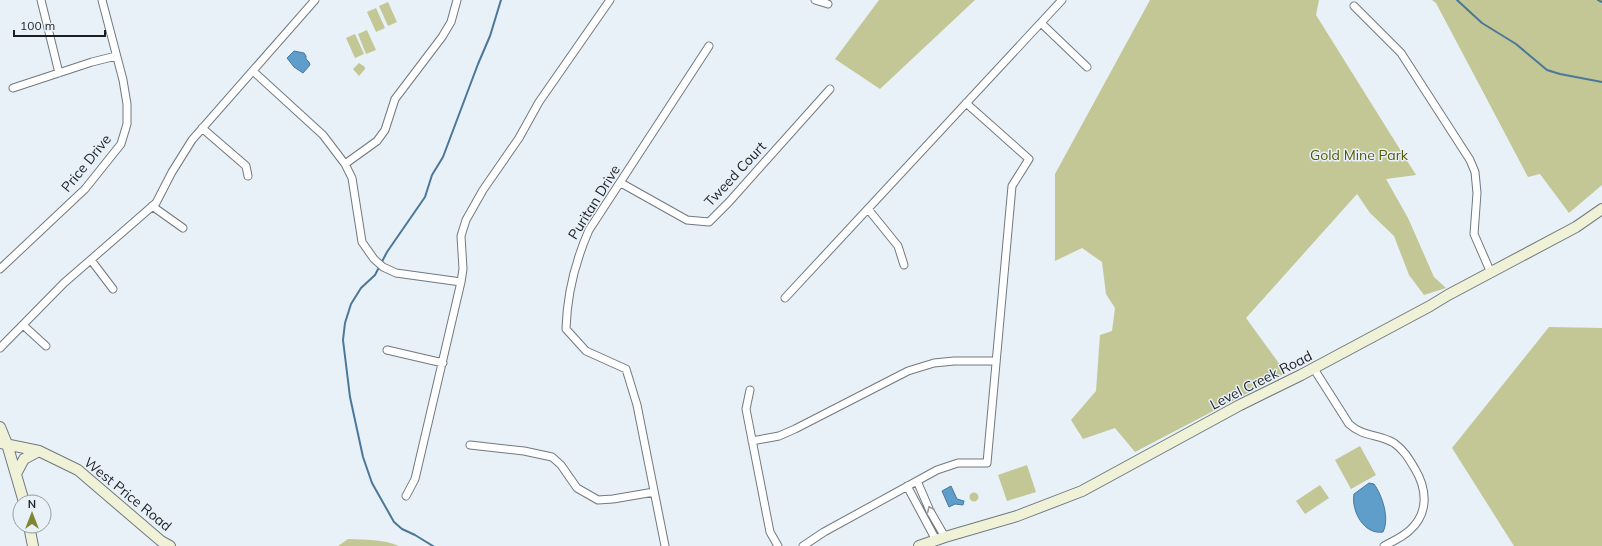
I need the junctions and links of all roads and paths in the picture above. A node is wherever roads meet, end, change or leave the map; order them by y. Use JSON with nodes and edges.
{"nodes":[{"id":1,"x":41,"y":0,"type":"edge"},
{"id":2,"x":102,"y":0,"type":"edge"},
{"id":3,"x":315,"y":0,"type":"edge"},
{"id":4,"x":457,"y":0,"type":"edge"},
{"id":5,"x":610,"y":0,"type":"edge"},
{"id":6,"x":815,"y":0,"type":"edge"},
{"id":7,"x":1062,"y":0,"type":"edge"},
{"id":8,"x":828,"y":4,"type":"dead end"},
{"id":9,"x":1354,"y":6,"type":"dead end"},
{"id":10,"x":1041,"y":23,"type":"junction"},
{"id":11,"x":709,"y":46,"type":"dead end"},
{"id":12,"x":116,"y":56,"type":"junction"},
{"id":13,"x":1087,"y":67,"type":"dead end"},
{"id":14,"x":253,"y":71,"type":"junction"},
{"id":15,"x":59,"y":73,"type":"junction"},
{"id":16,"x":12,"y":88,"type":"dead end"},
{"id":17,"x":830,"y":89,"type":"dead end"},
{"id":18,"x":966,"y":104,"type":"junction"},
{"id":19,"x":202,"y":128,"type":"junction"},
{"id":20,"x":345,"y":164,"type":"junction"},
{"id":21,"x":248,"y":176,"type":"dead end"},
{"id":22,"x":621,"y":183,"type":"junction"},
{"id":23,"x":152,"y":206,"type":"junction"},
{"id":24,"x":868,"y":209,"type":"junction"},
{"id":25,"x":1602,"y":209,"type":"edge"},
{"id":26,"x":183,"y":228,"type":"dead end"},
{"id":27,"x":91,"y":260,"type":"junction"},
{"id":28,"x":904,"y":266,"type":"dead end"},
{"id":29,"x":0,"y":269,"type":"edge"},
{"id":30,"x":1490,"y":273,"type":"junction"},
{"id":31,"x":461,"y":282,"type":"junction"},
{"id":32,"x":113,"y":289,"type":"dead end"},
{"id":33,"x":785,"y":298,"type":"dead end"},
{"id":34,"x":23,"y":325,"type":"junction"},
{"id":35,"x":46,"y":346,"type":"dead end"},
{"id":36,"x":0,"y":348,"type":"edge"},
{"id":37,"x":387,"y":350,"type":"dead end"},
{"id":38,"x":996,"y":361,"type":"junction"},
{"id":39,"x":443,"y":363,"type":"junction"},
{"id":40,"x":1314,"y":369,"type":"junction"},
{"id":41,"x":750,"y":390,"type":"dead end"},
{"id":42,"x":0,"y":427,"type":"edge"},
{"id":43,"x":752,"y":441,"type":"junction"},
{"id":44,"x":3,"y":444,"type":"edge"},
{"id":45,"x":470,"y":445,"type":"dead end"},
{"id":46,"x":39,"y":451,"type":"junction"},
{"id":47,"x":16,"y":474,"type":"junction"},
{"id":48,"x":917,"y":481,"type":"junction"},
{"id":49,"x":907,"y":486,"type":"junction"},
{"id":50,"x":654,"y":492,"type":"junction"},
{"id":51,"x":22,"y":494,"type":"edge"},
{"id":52,"x":406,"y":496,"type":"dead end"},
{"id":53,"x":31,"y":534,"type":"edge"},
{"id":54,"x":940,"y":538,"type":"junction"},
{"id":55,"x":33,"y":546,"type":"edge"},
{"id":56,"x":170,"y":546,"type":"edge"},
{"id":57,"x":665,"y":546,"type":"edge"},
{"id":58,"x":778,"y":546,"type":"edge"},
{"id":59,"x":803,"y":546,"type":"edge"},
{"id":60,"x":919,"y":546,"type":"edge"},
{"id":61,"x":1384,"y":546,"type":"edge"}],
"edges":[{"from":1,"to":15,"type":"street"},
{"from":2,"to":12,"type":"street","name":"Price Drive"},
{"from":3,"to":14,"type":"street"},
{"from":4,"to":20,"type":"street"},
{"from":5,"to":31,"type":"street"},
{"from":6,"to":8,"type":"street"},
{"from":7,"to":10,"type":"street"},
{"from":9,"to":30,"type":"street"},
{"from":10,"to":13,"type":"street"},
{"from":10,"to":18,"type":"street"},
{"from":11,"to":22,"type":"street","name":"Puritan Drive"},
{"from":12,"to":15,"type":"street"},
{"from":12,"to":29,"type":"street","name":"Price Drive"},
{"from":14,"to":19,"type":"street"},
{"from":14,"to":20,"type":"street"},
{"from":15,"to":16,"type":"street"},
{"from":17,"to":22,"type":"street","name":"Tweed Court"},
{"from":18,"to":24,"type":"street"},
{"from":18,"to":38,"type":"street"},
{"from":19,"to":21,"type":"street"},
{"from":19,"to":23,"type":"street"},
{"from":20,"to":31,"type":"street"},
{"from":22,"to":50,"type":"street","name":"Puritan Drive"},
{"from":23,"to":26,"type":"street"},
{"from":23,"to":27,"type":"street"},
{"from":24,"to":28,"type":"street"},
{"from":24,"to":33,"type":"street"},
{"from":25,"to":30,"type":"street","name":"Level Creek Road"},
{"from":27,"to":32,"type":"street"},
{"from":27,"to":34,"type":"street"},
{"from":30,"to":40,"type":"street","name":"Level Creek Road"},
{"from":31,"to":39,"type":"street"},
{"from":34,"to":35,"type":"street"},
{"from":34,"to":36,"type":"street"},
{"from":37,"to":39,"type":"street"},
{"from":38,"to":43,"type":"street"},
{"from":38,"to":48,"type":"street"},
{"from":39,"to":52,"type":"street"},
{"from":40,"to":54,"type":"street","name":"Level Creek Road"},
{"from":40,"to":61,"type":"street"},
{"from":41,"to":43,"type":"street"},
{"from":42,"to":44,"type":"street"},
{"from":43,"to":58,"type":"street"},
{"from":44,"to":46,"type":"street","name":"West Price Road"},
{"from":44,"to":47,"type":"street"},
{"from":45,"to":50,"type":"street"},
{"from":46,"to":47,"type":"street"},
{"from":46,"to":56,"type":"street","name":"West Price Road"},
{"from":47,"to":51,"type":"street"},
{"from":48,"to":49,"type":"street"},
{"from":54,"to":48,"type":"street","one_way":true},
{"from":49,"to":54,"type":"street"},
{"from":49,"to":59,"type":"street"},
{"from":50,"to":57,"type":"street","name":"Puritan Drive"},
{"from":53,"to":55,"type":"street"},
{"from":54,"to":60,"type":"street","name":"Level Creek Road"}]}
